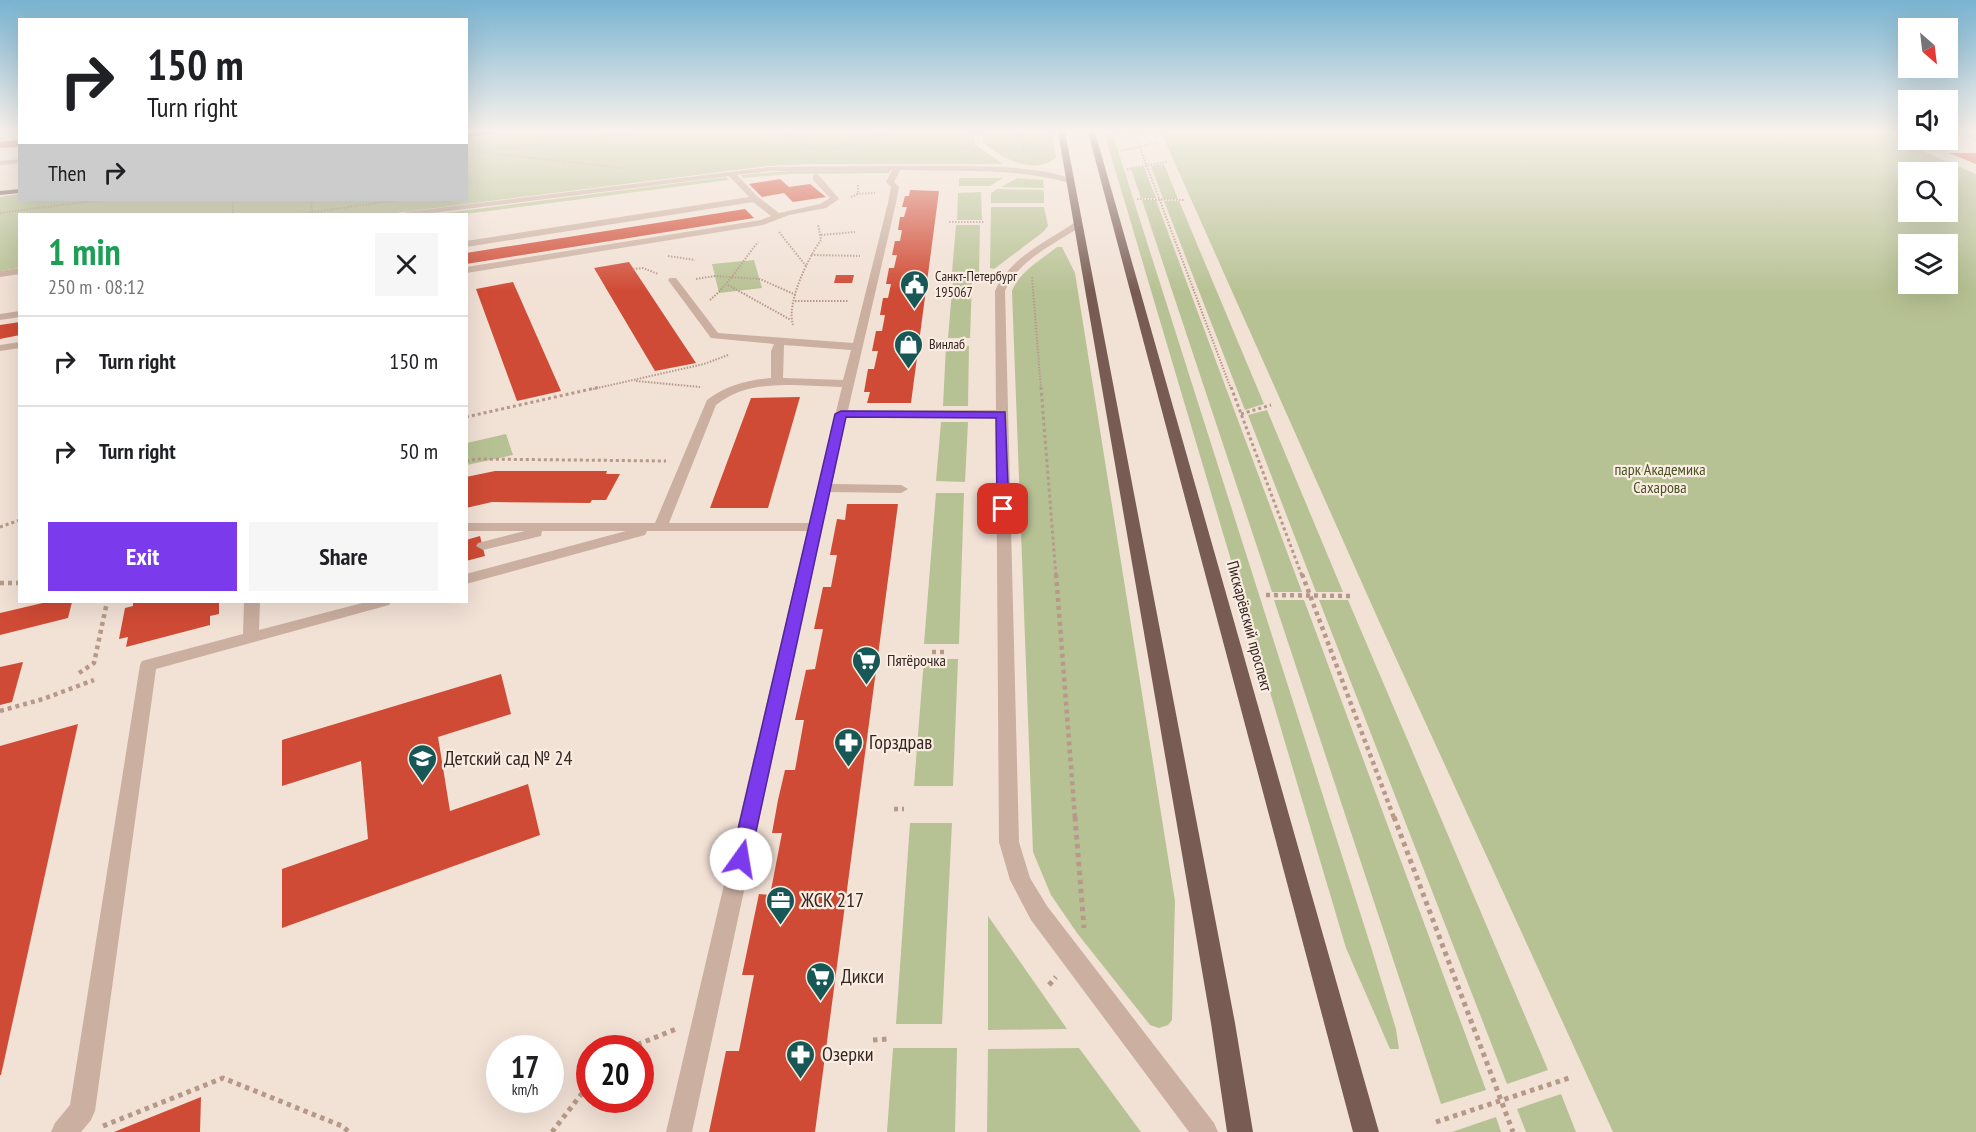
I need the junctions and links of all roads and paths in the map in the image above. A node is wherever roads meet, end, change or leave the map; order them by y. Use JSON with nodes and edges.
{"nodes":[{"id":1,"x":637,"y":185,"type":"edge"},
{"id":2,"x":741,"y":185,"type":"edge"},
{"id":3,"x":822,"y":185,"type":"edge"},
{"id":4,"x":892,"y":185,"type":"edge"},
{"id":5,"x":1070,"y":185,"type":"edge"},
{"id":6,"x":1106,"y":185,"type":"edge"},
{"id":7,"x":1154,"y":185,"type":"edge"},
{"id":8,"x":18,"y":191,"type":"edge"},
{"id":9,"x":894,"y":192,"type":"junction"},
{"id":10,"x":0,"y":193,"type":"edge"},
{"id":11,"x":834,"y":196,"type":"junction"},
{"id":12,"x":754,"y":199,"type":"junction"},
{"id":13,"x":1137,"y":199,"type":"dead end"},
{"id":14,"x":1160,"y":199,"type":"junction"},
{"id":15,"x":1184,"y":200,"type":"dead end"},
{"id":16,"x":92,"y":201,"type":"edge"},
{"id":17,"x":398,"y":201,"type":"edge"},
{"id":18,"x":0,"y":213,"type":"edge"},
{"id":19,"x":319,"y":213,"type":"edge"},
{"id":20,"x":417,"y":213,"type":"edge"},
{"id":21,"x":778,"y":217,"type":"junction"},
{"id":22,"x":949,"y":222,"type":"dead end"},
{"id":23,"x":984,"y":222,"type":"dead end"},
{"id":24,"x":818,"y":224,"type":"dead end"},
{"id":25,"x":1077,"y":225,"type":"junction"},
{"id":26,"x":777,"y":229,"type":"dead end"},
{"id":27,"x":855,"y":232,"type":"dead end"},
{"id":28,"x":764,"y":234,"type":"dead end"},
{"id":29,"x":821,"y":235,"type":"junction"},
{"id":30,"x":468,"y":244,"type":"edge"},
{"id":31,"x":661,"y":255,"type":"dead end"},
{"id":32,"x":810,"y":255,"type":"junction"},
{"id":33,"x":880,"y":256,"type":"junction"},
{"id":34,"x":695,"y":260,"type":"dead end"},
{"id":35,"x":1018,"y":266,"type":"junction"},
{"id":36,"x":807,"y":267,"type":"junction"},
{"id":37,"x":633,"y":269,"type":"dead end"},
{"id":38,"x":468,"y":270,"type":"edge"},
{"id":39,"x":18,"y":271,"type":"edge"},
{"id":40,"x":0,"y":274,"type":"edge"},
{"id":41,"x":715,"y":276,"type":"dead end"},
{"id":42,"x":730,"y":277,"type":"junction"},
{"id":43,"x":673,"y":280,"type":"joint"},
{"id":44,"x":728,"y":285,"type":"junction"},
{"id":45,"x":718,"y":293,"type":"dead end"},
{"id":46,"x":796,"y":295,"type":"junction"},
{"id":47,"x":795,"y":301,"type":"junction"},
{"id":48,"x":869,"y":301,"type":"junction"},
{"id":49,"x":18,"y":314,"type":"edge"},
{"id":50,"x":0,"y":317,"type":"edge"},
{"id":51,"x":792,"y":321,"type":"junction"},
{"id":52,"x":765,"y":341,"type":"junction"},
{"id":53,"x":780,"y":342,"type":"junction"},
{"id":54,"x":798,"y":343,"type":"junction"},
{"id":55,"x":18,"y":345,"type":"edge"},
{"id":56,"x":858,"y":347,"type":"junction"},
{"id":57,"x":0,"y":348,"type":"edge"},
{"id":58,"x":632,"y":381,"type":"junction"},
{"id":59,"x":776,"y":382,"type":"junction"},
{"id":60,"x":848,"y":384,"type":"junction"},
{"id":61,"x":729,"y":389,"type":"junction"},
{"id":62,"x":1271,"y":405,"type":"dead end"},
{"id":63,"x":841,"y":414,"type":"junction"},
{"id":64,"x":1001,"y":414,"type":"junction"},
{"id":65,"x":1241,"y":414,"type":"junction"},
{"id":66,"x":468,"y":417,"type":"edge"},
{"id":67,"x":468,"y":461,"type":"edge"},
{"id":68,"x":687,"y":461,"type":"junction"},
{"id":69,"x":825,"y":488,"type":"junction"},
{"id":70,"x":901,"y":489,"type":"dead end"},
{"id":71,"x":18,"y":521,"type":"edge"},
{"id":72,"x":0,"y":526,"type":"edge"},
{"id":73,"x":468,"y":527,"type":"edge"},
{"id":74,"x":593,"y":527,"type":"junction"},
{"id":75,"x":660,"y":527,"type":"junction"},
{"id":76,"x":816,"y":527,"type":"junction"},
{"id":77,"x":483,"y":546,"type":"dead end"},
{"id":78,"x":468,"y":578,"type":"edge"},
{"id":79,"x":0,"y":583,"type":"edge"},
{"id":80,"x":18,"y":583,"type":"edge"},
{"id":81,"x":1266,"y":596,"type":"dead end"},
{"id":82,"x":1310,"y":596,"type":"junction"},
{"id":83,"x":1352,"y":596,"type":"dead end"},
{"id":84,"x":107,"y":603,"type":"edge"},
{"id":85,"x":252,"y":603,"type":"edge"},
{"id":86,"x":379,"y":603,"type":"edge"},
{"id":87,"x":250,"y":638,"type":"junction"},
{"id":88,"x":932,"y":652,"type":"dead end"},
{"id":89,"x":945,"y":652,"type":"dead end"},
{"id":90,"x":79,"y":673,"type":"dead end"},
{"id":91,"x":94,"y":680,"type":"dead end"},
{"id":92,"x":0,"y":711,"type":"edge"},
{"id":93,"x":894,"y":809,"type":"dead end"},
{"id":94,"x":904,"y":810,"type":"dead end"},
{"id":95,"x":1074,"y":960,"type":"junction"},
{"id":96,"x":1049,"y":985,"type":"dead end"},
{"id":97,"x":705,"y":1017,"type":"junction"},
{"id":98,"x":654,"y":1038,"type":"edge"},
{"id":99,"x":888,"y":1039,"type":"dead end"},
{"id":100,"x":873,"y":1040,"type":"dead end"},
{"id":101,"x":1569,"y":1078,"type":"dead end"},
{"id":102,"x":1500,"y":1100,"type":"junction"},
{"id":103,"x":576,"y":1101,"type":"edge"},
{"id":104,"x":1436,"y":1122,"type":"dead end"},
{"id":105,"x":100,"y":1128,"type":"dead end"},
{"id":106,"x":64,"y":1132,"type":"edge"},
{"id":107,"x":349,"y":1132,"type":"edge"},
{"id":108,"x":552,"y":1132,"type":"edge"},
{"id":109,"x":679,"y":1132,"type":"edge"},
{"id":110,"x":1206,"y":1132,"type":"edge"},
{"id":111,"x":1240,"y":1132,"type":"edge"},
{"id":112,"x":1366,"y":1132,"type":"edge"},
{"id":113,"x":1513,"y":1132,"type":"edge"}],
"edges":[{"from":1,"to":20,"type":"street"},
{"from":2,"to":12,"type":"street"},
{"from":3,"to":11,"type":"street"},
{"from":4,"to":9,"type":"street"},
{"from":5,"to":25,"type":"main road"},
{"from":6,"to":112,"type":"main road","name":"Пискарёвский проспект"},
{"from":7,"to":14,"type":"path"},
{"from":8,"to":10,"type":"main road"},
{"from":9,"to":11,"type":"path"},
{"from":9,"to":33,"type":"street"},
{"from":11,"to":21,"type":"street"},
{"from":12,"to":21,"type":"street"},
{"from":12,"to":30,"type":"street"},
{"from":13,"to":14,"type":"path"},
{"from":14,"to":15,"type":"path"},
{"from":14,"to":65,"type":"path"},
{"from":16,"to":18,"type":"path"},
{"from":17,"to":19,"type":"path"},
{"from":21,"to":38,"type":"street"},
{"from":22,"to":23,"type":"path"},
{"from":24,"to":29,"type":"path"},
{"from":25,"to":35,"type":"street"},
{"from":25,"to":111,"type":"main road"},
{"from":26,"to":36,"type":"path"},
{"from":27,"to":29,"type":"path"},
{"from":28,"to":42,"type":"path"},
{"from":29,"to":32,"type":"path"},
{"from":31,"to":34,"type":"path"},
{"from":32,"to":33,"type":"path"},
{"from":32,"to":36,"type":"path"},
{"from":33,"to":48,"type":"street"},
{"from":35,"to":64,"type":"street"},
{"from":35,"to":95,"type":"path"},
{"from":36,"to":46,"type":"path"},
{"from":37,"to":43,"type":"path"},
{"from":39,"to":40,"type":"street"},
{"from":41,"to":42,"type":"path"},
{"from":42,"to":44,"type":"path"},
{"from":42,"to":46,"type":"path"},
{"from":43,"to":52,"type":"street"},
{"from":44,"to":45,"type":"path"},
{"from":44,"to":51,"type":"path"},
{"from":46,"to":47,"type":"path"},
{"from":47,"to":48,"type":"path"},
{"from":47,"to":51,"type":"path"},
{"from":48,"to":56,"type":"street"},
{"from":49,"to":50,"type":"street"},
{"from":51,"to":54,"type":"path"},
{"from":52,"to":53,"type":"street"},
{"from":52,"to":58,"type":"path"},
{"from":53,"to":54,"type":"street"},
{"from":53,"to":59,"type":"street"},
{"from":54,"to":56,"type":"street"},
{"from":55,"to":57,"type":"street"},
{"from":56,"to":60,"type":"street"},
{"from":58,"to":61,"type":"path"},
{"from":58,"to":66,"type":"path"},
{"from":59,"to":60,"type":"street"},
{"from":59,"to":61,"type":"street"},
{"from":60,"to":63,"type":"street"},
{"from":61,"to":68,"type":"street"},
{"from":62,"to":65,"type":"path"},
{"from":63,"to":64,"type":"street"},
{"from":63,"to":69,"type":"street"},
{"from":64,"to":95,"type":"street"},
{"from":65,"to":82,"type":"path"},
{"from":67,"to":68,"type":"path"},
{"from":68,"to":75,"type":"street"},
{"from":69,"to":70,"type":"street"},
{"from":69,"to":76,"type":"street"},
{"from":71,"to":72,"type":"path"},
{"from":73,"to":74,"type":"street"},
{"from":74,"to":75,"type":"street"},
{"from":74,"to":77,"type":"street"},
{"from":75,"to":76,"type":"street"},
{"from":75,"to":78,"type":"street"},
{"from":76,"to":97,"type":"street"},
{"from":79,"to":80,"type":"path"},
{"from":81,"to":82,"type":"path"},
{"from":82,"to":83,"type":"path"},
{"from":82,"to":102,"type":"path"},
{"from":84,"to":90,"type":"path"},
{"from":85,"to":87,"type":"street"},
{"from":86,"to":87,"type":"street"},
{"from":87,"to":106,"type":"street"},
{"from":88,"to":89,"type":"path"},
{"from":91,"to":92,"type":"path"},
{"from":93,"to":94,"type":"path"},
{"from":95,"to":96,"type":"path"},
{"from":95,"to":110,"type":"street"},
{"from":97,"to":98,"type":"path"},
{"from":97,"to":109,"type":"street"},
{"from":99,"to":100,"type":"path"},
{"from":101,"to":102,"type":"path"},
{"from":102,"to":104,"type":"path"},
{"from":102,"to":113,"type":"path"},
{"from":103,"to":108,"type":"path"},
{"from":105,"to":107,"type":"path"}]}
